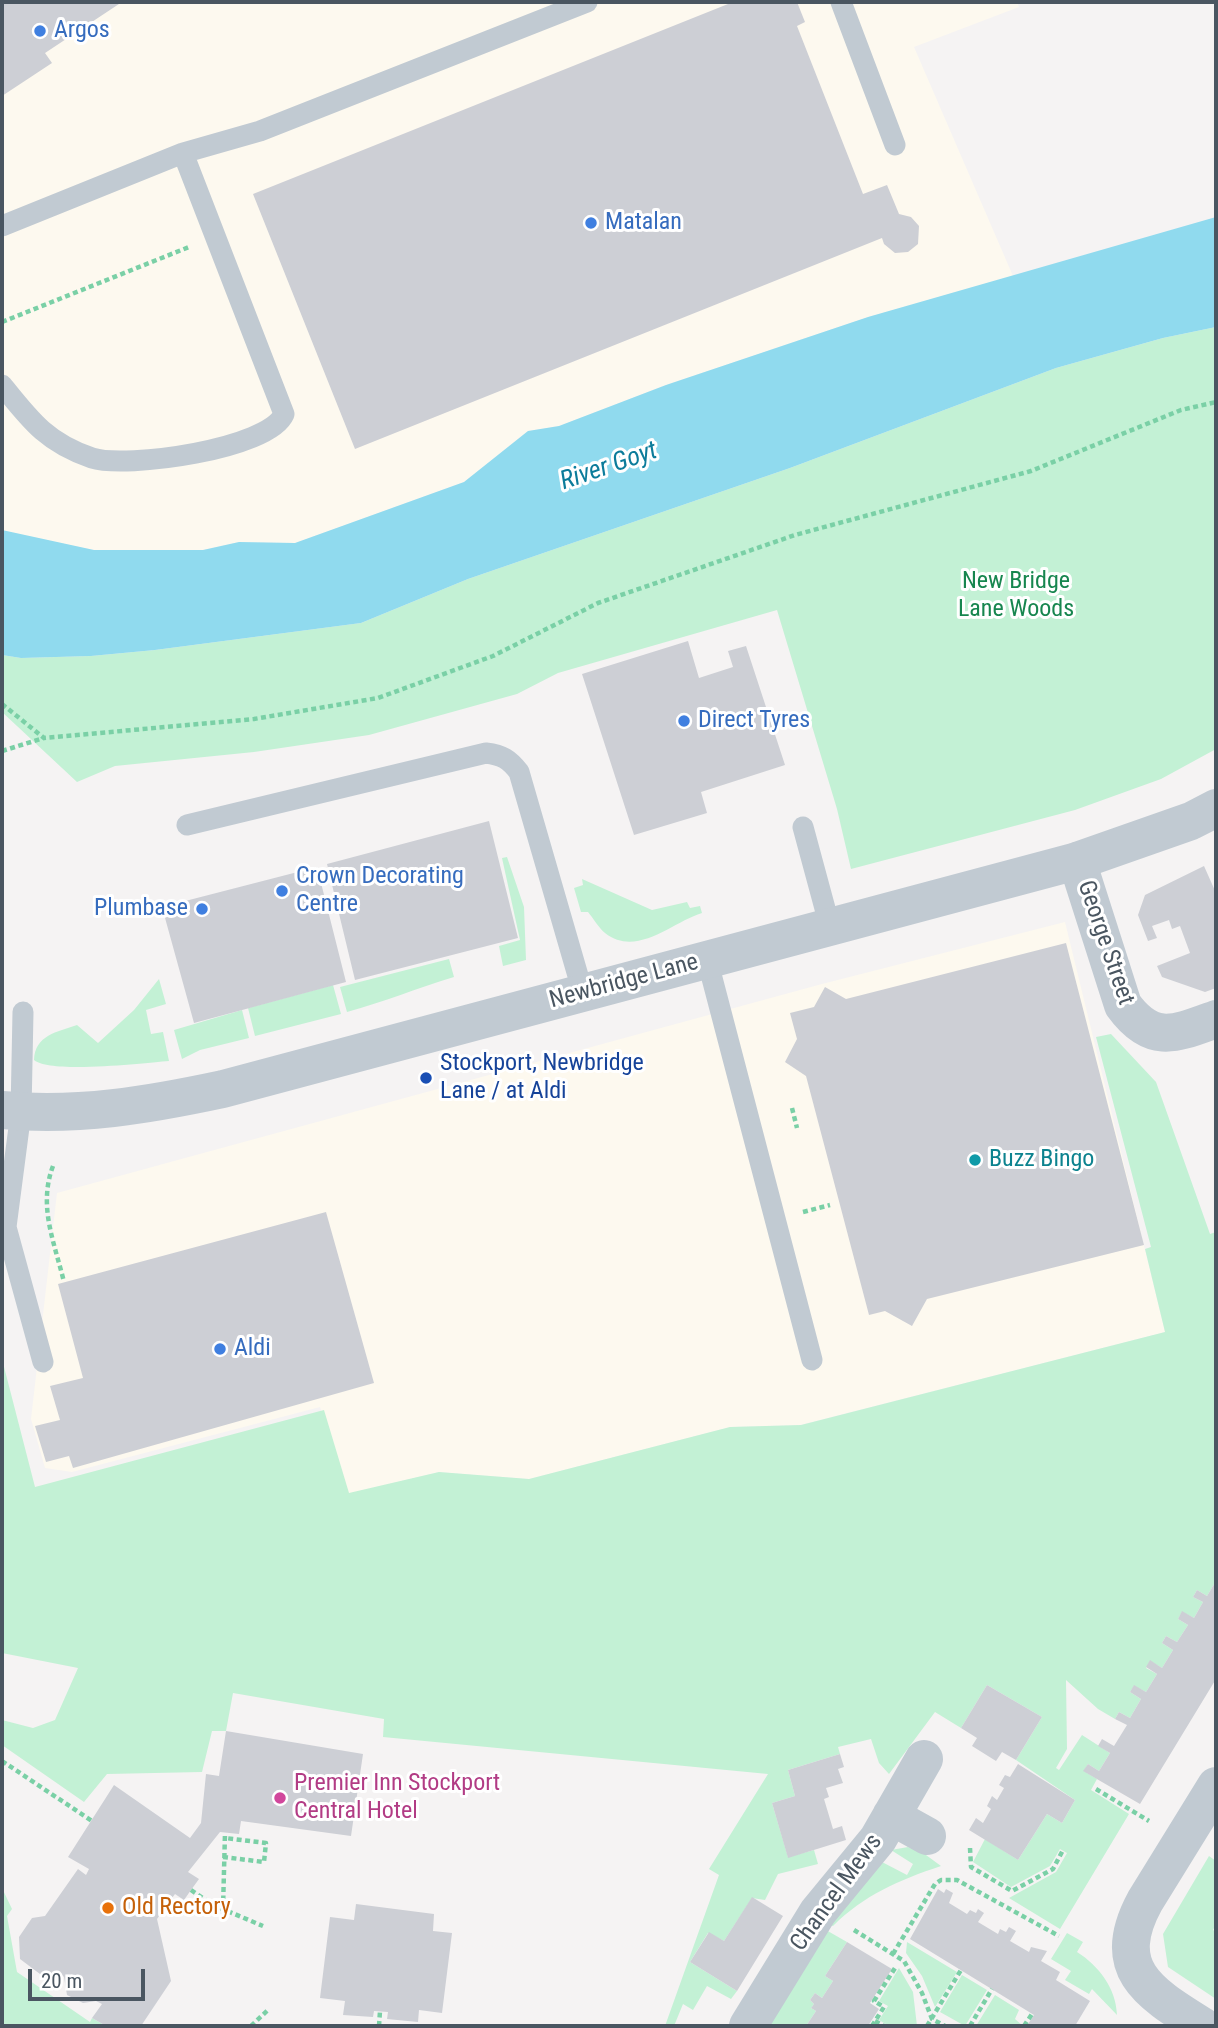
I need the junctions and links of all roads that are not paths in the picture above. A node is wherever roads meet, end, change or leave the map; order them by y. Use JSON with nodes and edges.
{"nodes":[{"id":1,"x":587,"y":2,"type":"edge"},
{"id":2,"x":841,"y":2,"type":"edge"},
{"id":3,"x":895,"y":145,"type":"dead end"},
{"id":4,"x":183,"y":153,"type":"junction"},
{"id":5,"x":2,"y":226,"type":"edge"},
{"id":6,"x":2,"y":385,"type":"edge"},
{"id":7,"x":1216,"y":808,"type":"edge"},
{"id":8,"x":187,"y":825,"type":"dead end"},
{"id":9,"x":803,"y":827,"type":"dead end"},
{"id":10,"x":1077,"y":861,"type":"junction"},
{"id":11,"x":830,"y":927,"type":"junction"},
{"id":12,"x":707,"y":959,"type":"junction"},
{"id":13,"x":583,"y":993,"type":"junction"},
{"id":14,"x":23,"y":1012,"type":"dead end"},
{"id":15,"x":1216,"y":1018,"type":"edge"},
{"id":16,"x":12,"y":1111,"type":"edge"},
{"id":17,"x":4,"y":1228,"type":"edge"},
{"id":18,"x":813,"y":1360,"type":"dead end"},
{"id":19,"x":43,"y":1362,"type":"dead end"},
{"id":20,"x":924,"y":1759,"type":"dead end"},
{"id":21,"x":1216,"y":1786,"type":"edge"},
{"id":22,"x":891,"y":1816,"type":"junction"},
{"id":23,"x":927,"y":1836,"type":"dead end"},
{"id":24,"x":1177,"y":2020,"type":"edge"},
{"id":25,"x":748,"y":2026,"type":"edge"}],
"edges":[{"from":1,"to":4,"type":"lane"},
{"from":2,"to":3,"type":"lane"},
{"from":4,"to":5,"type":"lane"},
{"from":4,"to":6,"type":"lane"},
{"from":7,"to":10,"type":"street","name":"Newbridge Lane"},
{"from":8,"to":13,"type":"lane"},
{"from":9,"to":11,"type":"lane"},
{"from":10,"to":11,"type":"street","name":"Newbridge Lane"},
{"from":10,"to":15,"type":"street","name":"George Street"},
{"from":11,"to":12,"type":"street","name":"Newbridge Lane"},
{"from":12,"to":13,"type":"street","name":"Newbridge Lane"},
{"from":12,"to":18,"type":"lane"},
{"from":13,"to":16,"type":"street","name":"Newbridge Lane"},
{"from":14,"to":16,"type":"lane"},
{"from":16,"to":17,"type":"lane"},
{"from":17,"to":19,"type":"lane"},
{"from":20,"to":22,"type":"street","name":"Chancel Mews"},
{"from":21,"to":24,"type":"street"},
{"from":22,"to":23,"type":"street"},
{"from":22,"to":25,"type":"street","name":"Chancel Mews"}]}
